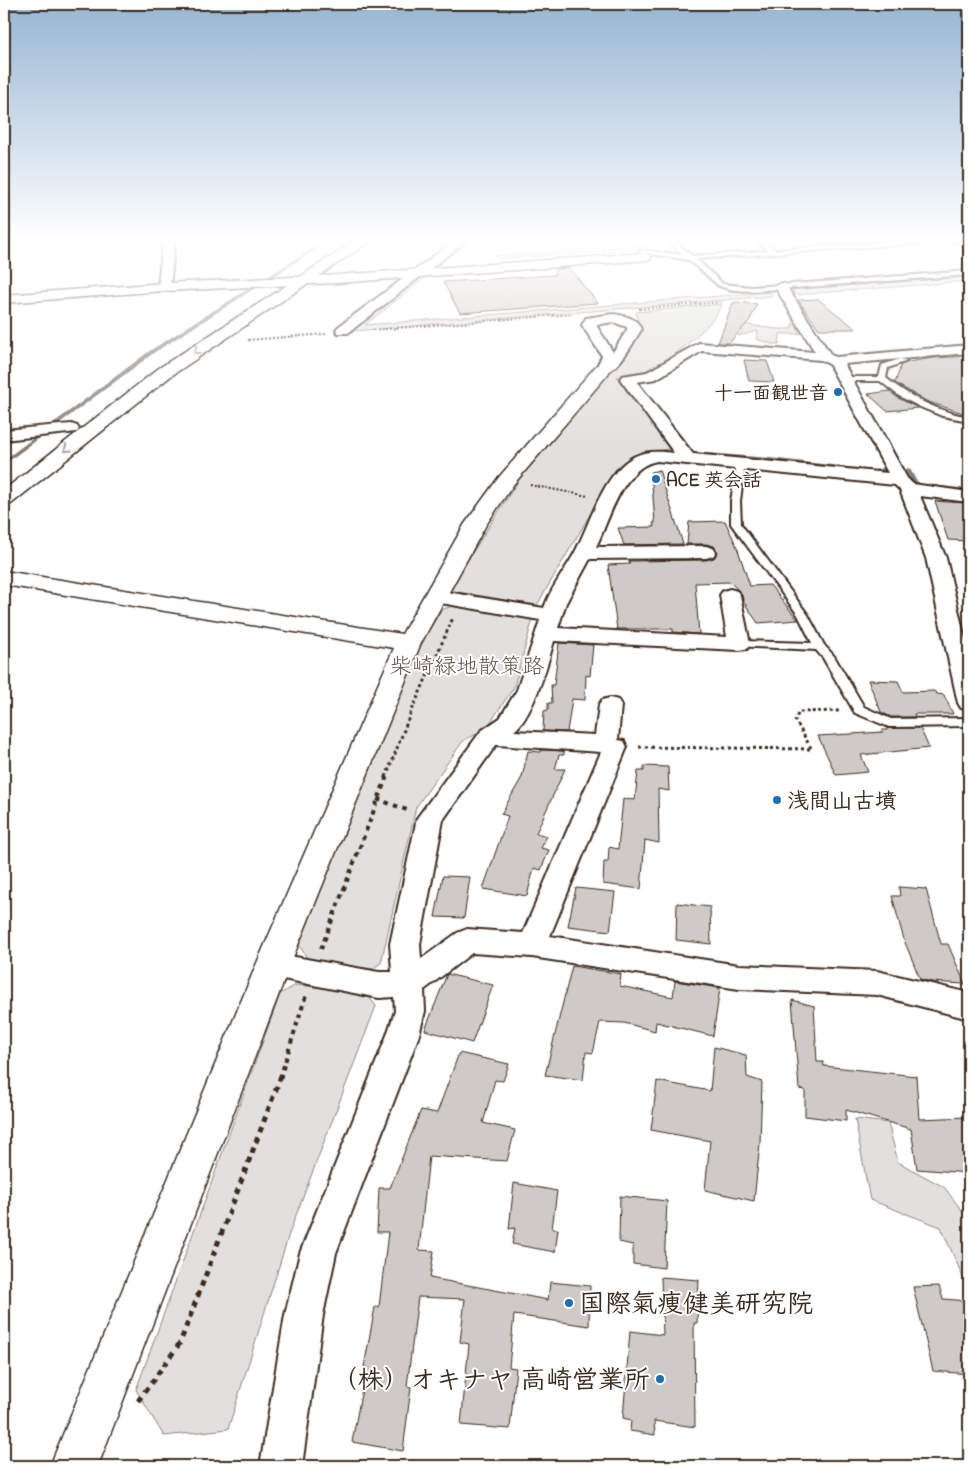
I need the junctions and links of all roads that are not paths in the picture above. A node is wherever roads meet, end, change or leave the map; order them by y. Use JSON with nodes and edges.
{"nodes":[{"id":1,"x":239,"y":307,"type":"edge"},
{"id":2,"x":263,"y":307,"type":"edge"},
{"id":3,"x":374,"y":307,"type":"edge"},
{"id":4,"x":795,"y":307,"type":"edge"},
{"id":5,"x":343,"y":330,"type":"dead end"},
{"id":6,"x":969,"y":349,"type":"edge"},
{"id":7,"x":830,"y":358,"type":"junction"},
{"id":8,"x":903,"y":360,"type":"dead end"},
{"id":9,"x":602,"y":370,"type":"dead end"},
{"id":10,"x":845,"y":379,"type":"junction"},
{"id":11,"x":882,"y":379,"type":"junction"},
{"id":12,"x":969,"y":419,"type":"edge"},
{"id":13,"x":71,"y":429,"type":"junction"},
{"id":14,"x":4,"y":435,"type":"edge"},
{"id":15,"x":687,"y":458,"type":"junction"},
{"id":16,"x":740,"y":463,"type":"junction"},
{"id":17,"x":4,"y":481,"type":"edge"},
{"id":18,"x":904,"y":485,"type":"junction"},
{"id":19,"x":969,"y":497,"type":"edge"},
{"id":20,"x":4,"y":500,"type":"edge"},
{"id":21,"x":706,"y":552,"type":"dead end"},
{"id":22,"x":584,"y":553,"type":"junction"},
{"id":23,"x":4,"y":578,"type":"edge"},
{"id":24,"x":730,"y":595,"type":"dead end"},
{"id":25,"x":448,"y":598,"type":"junction"},
{"id":26,"x":548,"y":625,"type":"junction"},
{"id":27,"x":409,"y":644,"type":"junction"},
{"id":28,"x":739,"y":644,"type":"junction"},
{"id":29,"x":819,"y":646,"type":"junction"},
{"id":30,"x":969,"y":703,"type":"edge"},
{"id":31,"x":610,"y":705,"type":"dead end"},
{"id":32,"x":969,"y":722,"type":"edge"},
{"id":33,"x":489,"y":737,"type":"junction"},
{"id":34,"x":616,"y":746,"type":"road end"},
{"id":35,"x":532,"y":946,"type":"junction"},
{"id":36,"x":273,"y":964,"type":"junction"},
{"id":37,"x":409,"y":984,"type":"junction"},
{"id":38,"x":969,"y":1006,"type":"edge"},
{"id":39,"x":74,"y":1466,"type":"edge"},
{"id":40,"x":281,"y":1466,"type":"edge"}],
"edges":[{"from":1,"to":13,"type":"main road"},
{"from":2,"to":20,"type":"main road","one_way":true},
{"from":3,"to":5,"type":"street"},
{"from":4,"to":7,"type":"street"},
{"from":6,"to":7,"type":"street"},
{"from":7,"to":10,"type":"street"},
{"from":7,"to":15,"type":"street"},
{"from":8,"to":11,"type":"lane"},
{"from":9,"to":25,"type":"main road"},
{"from":10,"to":11,"type":"lane"},
{"from":10,"to":18,"type":"street"},
{"from":11,"to":12,"type":"lane"},
{"from":13,"to":14,"type":"street"},
{"from":13,"to":17,"type":"main road"},
{"from":15,"to":16,"type":"street"},
{"from":15,"to":22,"type":"street"},
{"from":16,"to":18,"type":"street"},
{"from":16,"to":29,"type":"lane"},
{"from":18,"to":19,"type":"street"},
{"from":18,"to":30,"type":"street"},
{"from":21,"to":22,"type":"street"},
{"from":22,"to":26,"type":"street"},
{"from":23,"to":27,"type":"main road"},
{"from":24,"to":28,"type":"street"},
{"from":25,"to":26,"type":"street"},
{"from":25,"to":27,"type":"main road"},
{"from":26,"to":28,"type":"street"},
{"from":26,"to":33,"type":"street"},
{"from":27,"to":36,"type":"main road"},
{"from":28,"to":29,"type":"lane"},
{"from":29,"to":32,"type":"lane"},
{"from":31,"to":33,"type":"street"},
{"from":33,"to":37,"type":"street"},
{"from":34,"to":35,"type":"street"},
{"from":35,"to":37,"type":"street"},
{"from":35,"to":38,"type":"street"},
{"from":36,"to":37,"type":"street"},
{"from":36,"to":39,"type":"main road"},
{"from":37,"to":40,"type":"street"}]}
